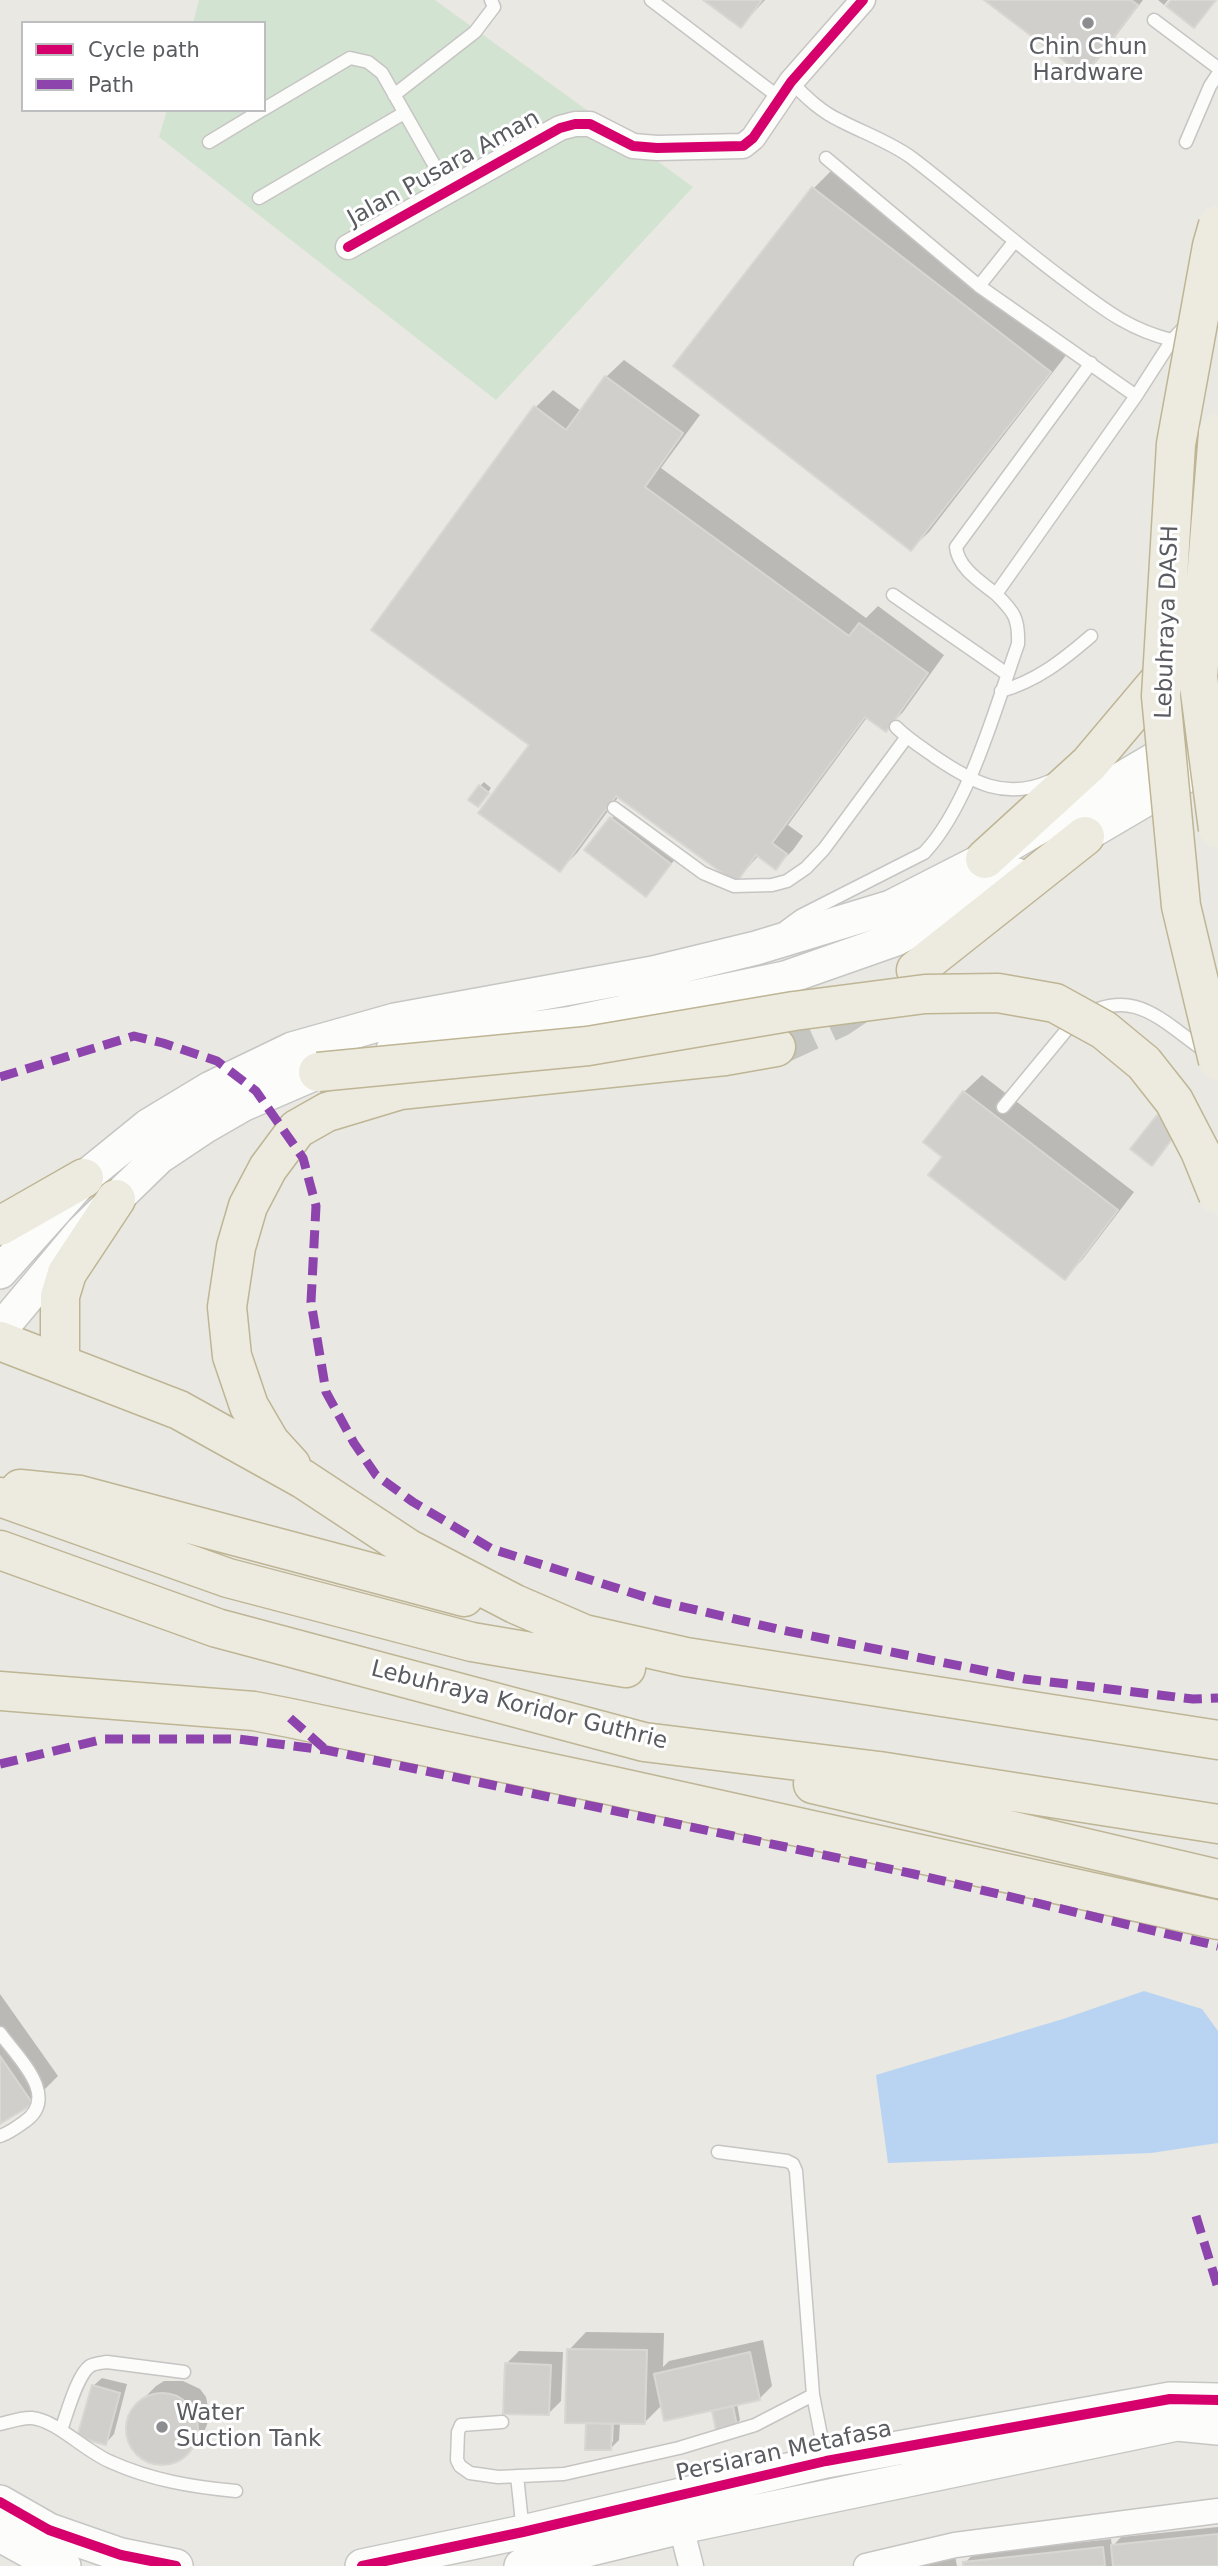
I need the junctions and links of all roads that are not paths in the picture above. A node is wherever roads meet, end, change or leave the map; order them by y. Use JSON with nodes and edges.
{"nodes":[{"id":1,"x":491,"y":0,"type":"edge"},
{"id":2,"x":651,"y":0,"type":"edge"},
{"id":3,"x":863,"y":0,"type":"edge"},
{"id":4,"x":1154,"y":20,"type":"dead end"},
{"id":5,"x":1218,"y":68,"type":"edge"},
{"id":6,"x":1218,"y":74,"type":"edge"},
{"id":7,"x":785,"y":90,"type":"junction"},
{"id":8,"x":394,"y":95,"type":"junction"},
{"id":9,"x":266,"y":108,"type":"edge"},
{"id":10,"x":260,"y":112,"type":"edge"},
{"id":11,"x":404,"y":113,"type":"junction"},
{"id":12,"x":209,"y":142,"type":"dead end"},
{"id":13,"x":1186,"y":142,"type":"dead end"},
{"id":14,"x":826,"y":158,"type":"dead end"},
{"id":15,"x":449,"y":191,"type":"junction"},
{"id":16,"x":260,"y":198,"type":"dead end"},
{"id":17,"x":1218,"y":225,"type":"edge"},
{"id":18,"x":1014,"y":242,"type":"junction"},
{"id":19,"x":348,"y":247,"type":"dead end"},
{"id":20,"x":979,"y":286,"type":"junction"},
{"id":21,"x":1172,"y":340,"type":"junction"},
{"id":22,"x":1091,"y":363,"type":"junction"},
{"id":23,"x":1136,"y":396,"type":"junction"},
{"id":24,"x":1218,"y":433,"type":"edge"},
{"id":25,"x":1218,"y":576,"type":"edge"},
{"id":26,"x":996,"y":594,"type":"junction"},
{"id":27,"x":893,"y":595,"type":"dead end"},
{"id":28,"x":1091,"y":636,"type":"dead end"},
{"id":29,"x":1007,"y":674,"type":"junction"},
{"id":30,"x":1001,"y":691,"type":"junction"},
{"id":31,"x":1218,"y":722,"type":"edge"},
{"id":32,"x":896,"y":727,"type":"dead end"},
{"id":33,"x":906,"y":738,"type":"junction"},
{"id":34,"x":1218,"y":757,"type":"edge"},
{"id":35,"x":1088,"y":764,"type":"junction"},
{"id":36,"x":969,"y":780,"type":"junction"},
{"id":37,"x":614,"y":808,"type":"dead end"},
{"id":38,"x":1218,"y":829,"type":"edge"},
{"id":39,"x":1085,"y":835,"type":"junction"},
{"id":40,"x":985,"y":859,"type":"junction"},
{"id":41,"x":756,"y":948,"type":"junction"},
{"id":42,"x":916,"y":970,"type":"dead end"},
{"id":43,"x":776,"y":1047,"type":"tunnel mouth"},
{"id":44,"x":1218,"y":1061,"type":"edge"},
{"id":45,"x":318,"y":1072,"type":"junction"},
{"id":46,"x":1003,"y":1107,"type":"dead end"},
{"id":47,"x":84,"y":1178,"type":"junction"},
{"id":48,"x":1218,"y":1195,"type":"edge"},
{"id":49,"x":116,"y":1199,"type":"junction"},
{"id":50,"x":0,"y":1226,"type":"edge"},
{"id":51,"x":0,"y":1272,"type":"edge"},
{"id":52,"x":0,"y":1330,"type":"edge"},
{"id":53,"x":0,"y":1340,"type":"edge"},
{"id":54,"x":60,"y":1364,"type":"junction"},
{"id":55,"x":303,"y":1479,"type":"junction"},
{"id":56,"x":0,"y":1487,"type":"edge"},
{"id":57,"x":0,"y":1497,"type":"edge"},
{"id":58,"x":0,"y":1550,"type":"edge"},
{"id":59,"x":584,"y":1634,"type":"junction"},
{"id":60,"x":0,"y":1691,"type":"edge"},
{"id":61,"x":1218,"y":1740,"type":"edge"},
{"id":62,"x":644,"y":1742,"type":"junction"},
{"id":63,"x":1218,"y":1766,"type":"edge"},
{"id":64,"x":1218,"y":1824,"type":"edge"},
{"id":65,"x":1218,"y":1880,"type":"edge"},
{"id":66,"x":1218,"y":1920,"type":"edge"},
{"id":67,"x":0,"y":2033,"type":"edge"},
{"id":68,"x":0,"y":2136,"type":"edge"},
{"id":69,"x":718,"y":2152,"type":"dead end"},
{"id":70,"x":184,"y":2372,"type":"dead end"},
{"id":71,"x":813,"y":2395,"type":"junction"},
{"id":72,"x":1218,"y":2400,"type":"edge"},
{"id":73,"x":502,"y":2422,"type":"dead end"},
{"id":74,"x":0,"y":2424,"type":"edge"},
{"id":75,"x":1218,"y":2428,"type":"edge"},
{"id":76,"x":61,"y":2430,"type":"junction"},
{"id":77,"x":826,"y":2461,"type":"junction"},
{"id":78,"x":517,"y":2476,"type":"junction"},
{"id":79,"x":236,"y":2491,"type":"dead end"},
{"id":80,"x":0,"y":2502,"type":"edge"},
{"id":81,"x":1218,"y":2511,"type":"edge"},
{"id":82,"x":677,"y":2512,"type":"junction"},
{"id":83,"x":523,"y":2532,"type":"junction"},
{"id":84,"x":0,"y":2535,"type":"edge"},
{"id":85,"x":530,"y":2565,"type":"edge"},
{"id":86,"x":64,"y":2566,"type":"edge"},
{"id":87,"x":176,"y":2566,"type":"edge"},
{"id":88,"x":362,"y":2566,"type":"edge"},
{"id":89,"x":691,"y":2566,"type":"edge"},
{"id":90,"x":866,"y":2566,"type":"edge"}],
"edges":[{"from":1,"to":8,"type":"lane"},
{"from":2,"to":7,"type":"lane"},
{"from":3,"to":7,"type":"street","name":"Jalan Pusara Aman"},
{"from":4,"to":5,"type":"lane"},
{"from":6,"to":13,"type":"lane"},
{"from":7,"to":15,"type":"street","name":"Jalan Pusara Aman"},
{"from":7,"to":18,"type":"lane"},
{"from":8,"to":9,"type":"lane"},
{"from":8,"to":11,"type":"lane"},
{"from":10,"to":12,"type":"lane"},
{"from":11,"to":15,"type":"lane"},
{"from":11,"to":16,"type":"lane"},
{"from":14,"to":20,"type":"lane"},
{"from":15,"to":19,"type":"street","name":"Jalan Pusara Aman"},
{"from":17,"to":21,"type":"lane"},
{"from":17,"to":44,"type":"highway","name":"Lebuhraya DASH","bridge":true},
{"from":18,"to":20,"type":"lane"},
{"from":18,"to":21,"type":"lane"},
{"from":20,"to":22,"type":"lane"},
{"from":21,"to":23,"type":"lane"},
{"from":22,"to":23,"type":"lane"},
{"from":22,"to":26,"type":"lane"},
{"from":23,"to":26,"type":"lane"},
{"from":24,"to":38,"type":"highway","name":"Lebuhraya DASH","bridge":true},
{"from":25,"to":35,"type":"highway"},
{"from":26,"to":29,"type":"lane"},
{"from":27,"to":29,"type":"lane"},
{"from":28,"to":30,"type":"lane"},
{"from":29,"to":30,"type":"lane"},
{"from":30,"to":36,"type":"lane"},
{"from":31,"to":40,"type":"main road"},
{"from":32,"to":33,"type":"lane"},
{"from":33,"to":36,"type":"lane"},
{"from":33,"to":37,"type":"lane"},
{"from":34,"to":39,"type":"main road"},
{"from":35,"to":36,"type":"lane"},
{"from":35,"to":40,"type":"highway"},
{"from":36,"to":41,"type":"lane"},
{"from":39,"to":42,"type":"highway"},
{"from":39,"to":45,"type":"main road"},
{"from":40,"to":41,"type":"main road"},
{"from":41,"to":47,"type":"main road"},
{"from":43,"to":55,"type":"highway"},
{"from":44,"to":46,"type":"lane"},
{"from":45,"to":48,"type":"highway","bridge":true},
{"from":45,"to":49,"type":"main road"},
{"from":47,"to":50,"type":"highway"},
{"from":47,"to":51,"type":"main road"},
{"from":49,"to":52,"type":"main road"},
{"from":49,"to":54,"type":"highway"},
{"from":53,"to":54,"type":"highway"},
{"from":54,"to":55,"type":"highway"},
{"from":55,"to":59,"type":"highway"},
{"from":56,"to":59,"type":"highway"},
{"from":57,"to":63,"type":"highway"},
{"from":58,"to":62,"type":"highway","name":"Lebuhraya Koridor Guthrie"},
{"from":59,"to":61,"type":"highway"},
{"from":60,"to":66,"type":"highway"},
{"from":62,"to":64,"type":"highway","name":"Lebuhraya Koridor Guthrie"},
{"from":62,"to":65,"type":"highway"},
{"from":67,"to":68,"type":"lane"},
{"from":69,"to":71,"type":"lane"},
{"from":70,"to":76,"type":"lane"},
{"from":71,"to":77,"type":"lane"},
{"from":71,"to":78,"type":"lane"},
{"from":72,"to":77,"type":"main road","name":"Persiaran Metafasa"},
{"from":73,"to":78,"type":"lane"},
{"from":74,"to":76,"type":"lane"},
{"from":75,"to":82,"type":"main road","name":"Persiaran Metafasa"},
{"from":76,"to":79,"type":"lane"},
{"from":77,"to":82,"type":"main road","name":"Persiaran Metafasa"},
{"from":78,"to":83,"type":"lane"},
{"from":80,"to":87,"type":"main road"},
{"from":81,"to":90,"type":"street"},
{"from":82,"to":83,"type":"main road","name":"Persiaran Metafasa"},
{"from":82,"to":85,"type":"main road","name":"Persiaran Metafasa"},
{"from":82,"to":89,"type":"street"},
{"from":83,"to":88,"type":"main road","name":"Persiaran Metafasa"},
{"from":84,"to":86,"type":"main road"}]}
